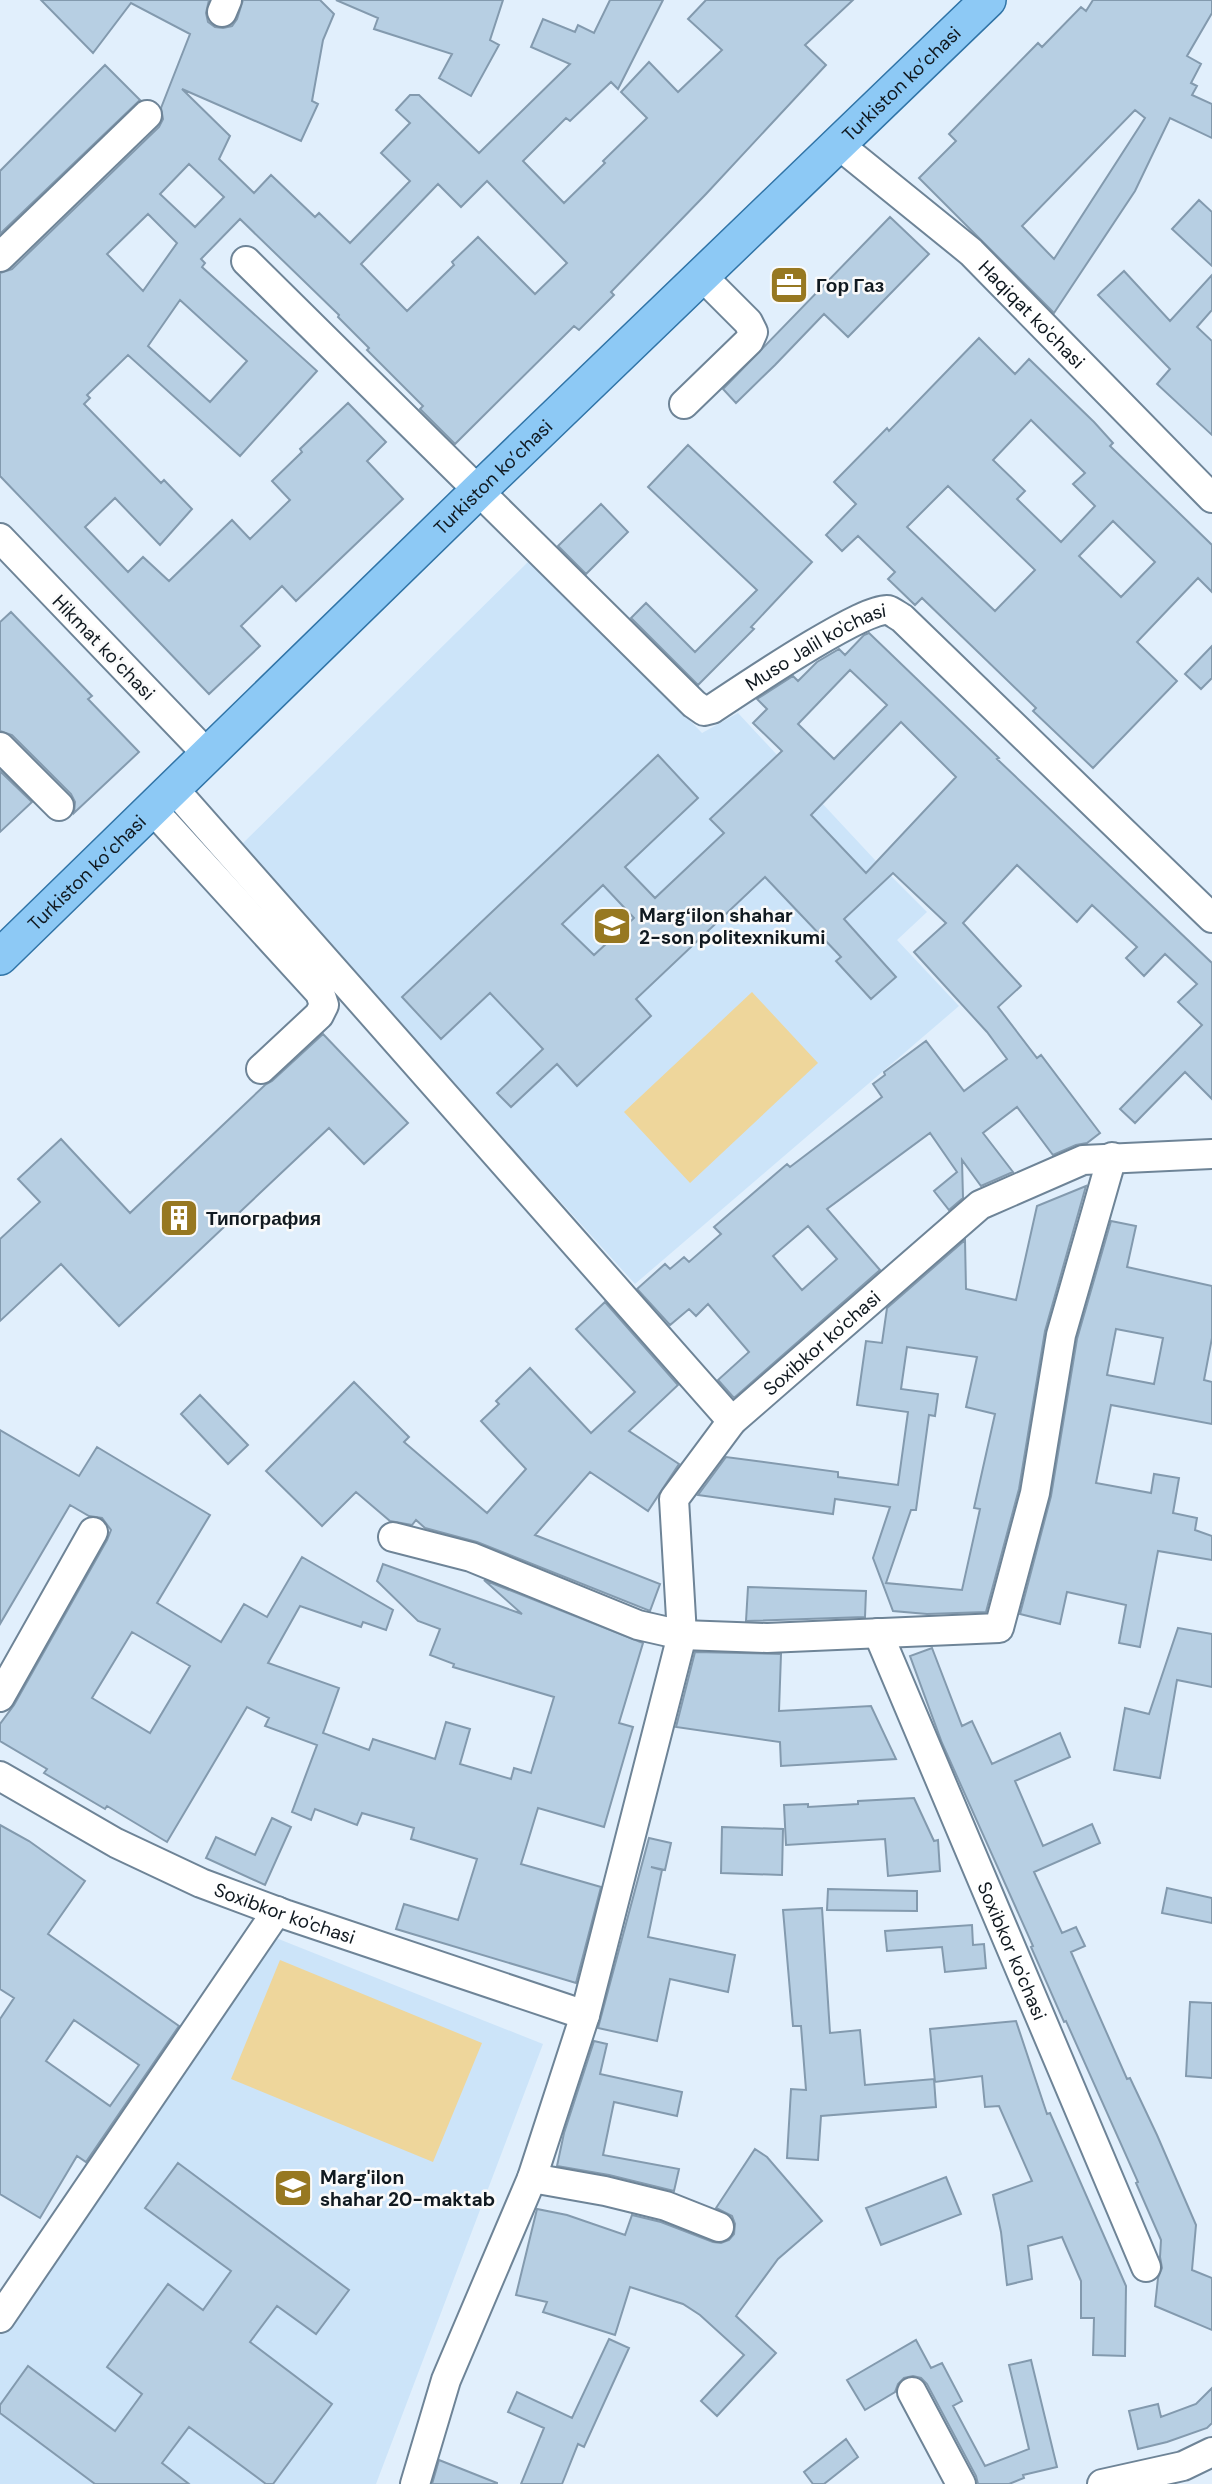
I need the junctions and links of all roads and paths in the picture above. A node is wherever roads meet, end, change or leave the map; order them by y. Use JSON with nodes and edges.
{"nodes":[{"id":1,"x":988,"y":0,"type":"edge"},
{"id":2,"x":147,"y":114,"type":"dead end"},
{"id":3,"x":839,"y":145,"type":"junction"},
{"id":4,"x":0,"y":257,"type":"edge"},
{"id":5,"x":246,"y":261,"type":"dead end"},
{"id":6,"x":702,"y":276,"type":"junction"},
{"id":7,"x":684,"y":404,"type":"dead end"},
{"id":8,"x":478,"y":491,"type":"junction"},
{"id":9,"x":1212,"y":498,"type":"edge"},
{"id":10,"x":0,"y":538,"type":"edge"},
{"id":11,"x":0,"y":747,"type":"edge"},
{"id":12,"x":208,"y":755,"type":"junction"},
{"id":13,"x":164,"y":800,"type":"junction"},
{"id":14,"x":59,"y":806,"type":"dead end"},
{"id":15,"x":1212,"y":918,"type":"edge"},
{"id":16,"x":0,"y":957,"type":"edge"},
{"id":17,"x":261,"y":1069,"type":"dead end"},
{"id":18,"x":1212,"y":1154,"type":"edge"},
{"id":19,"x":1112,"y":1157,"type":"junction"},
{"id":20,"x":732,"y":1421,"type":"junction"},
{"id":21,"x":93,"y":1532,"type":"dead end"},
{"id":22,"x":393,"y":1537,"type":"dead end"},
{"id":23,"x":878,"y":1633,"type":"junction"},
{"id":24,"x":682,"y":1634,"type":"junction"},
{"id":25,"x":0,"y":1697,"type":"edge"},
{"id":26,"x":0,"y":1776,"type":"edge"},
{"id":27,"x":277,"y":1911,"type":"junction"},
{"id":28,"x":585,"y":2015,"type":"junction"},
{"id":29,"x":532,"y":2178,"type":"junction"},
{"id":30,"x":719,"y":2227,"type":"dead end"},
{"id":31,"x":1146,"y":2267,"type":"dead end"},
{"id":32,"x":0,"y":2318,"type":"edge"},
{"id":33,"x":912,"y":2392,"type":"dead end"},
{"id":34,"x":1212,"y":2452,"type":"edge"},
{"id":35,"x":415,"y":2484,"type":"edge"},
{"id":36,"x":961,"y":2484,"type":"edge"},
{"id":37,"x":1102,"y":2484,"type":"edge"}],
"edges":[{"from":1,"to":3,"type":"main road","name":"Turkiston ko’chasi"},
{"from":2,"to":4,"type":"street"},
{"from":3,"to":6,"type":"main road","name":"Turkiston ko’chasi"},
{"from":3,"to":9,"type":"street","name":"Haqiqat ko'chasi"},
{"from":5,"to":8,"type":"street"},
{"from":6,"to":7,"type":"street"},
{"from":6,"to":8,"type":"main road","name":"Turkiston ko’chasi"},
{"from":8,"to":12,"type":"main road","name":"Turkiston ko’chasi"},
{"from":8,"to":15,"type":"street","name":"Muso Jalil ko'chasi"},
{"from":10,"to":12,"type":"street","name":"Hikmat koʻchasi"},
{"from":11,"to":14,"type":"street"},
{"from":12,"to":13,"type":"main road","name":"Turkiston ko’chasi"},
{"from":13,"to":16,"type":"main road","name":"Turkiston ko’chasi"},
{"from":13,"to":17,"type":"street"},
{"from":13,"to":20,"type":"street"},
{"from":18,"to":19,"type":"street","name":"Soxibkor ko'chasi"},
{"from":19,"to":20,"type":"street","name":"Soxibkor ko'chasi"},
{"from":19,"to":23,"type":"street"},
{"from":20,"to":24,"type":"street","name":"Soxibkor ko'chasi"},
{"from":21,"to":25,"type":"street"},
{"from":22,"to":24,"type":"street"},
{"from":23,"to":24,"type":"street"},
{"from":23,"to":31,"type":"street","name":"Soxibkor ko'chasi"},
{"from":24,"to":28,"type":"street","name":"Soxibkor ko'chasi"},
{"from":26,"to":27,"type":"street","name":"Soxibkor ko'chasi"},
{"from":27,"to":28,"type":"street","name":"Soxibkor ko'chasi"},
{"from":27,"to":32,"type":"street"},
{"from":28,"to":29,"type":"street","name":"Soxibkor ko'chasi"},
{"from":29,"to":30,"type":"street"},
{"from":29,"to":35,"type":"street","name":"Soxibkor ko'chasi"},
{"from":33,"to":36,"type":"street"},
{"from":34,"to":37,"type":"street"}]}
